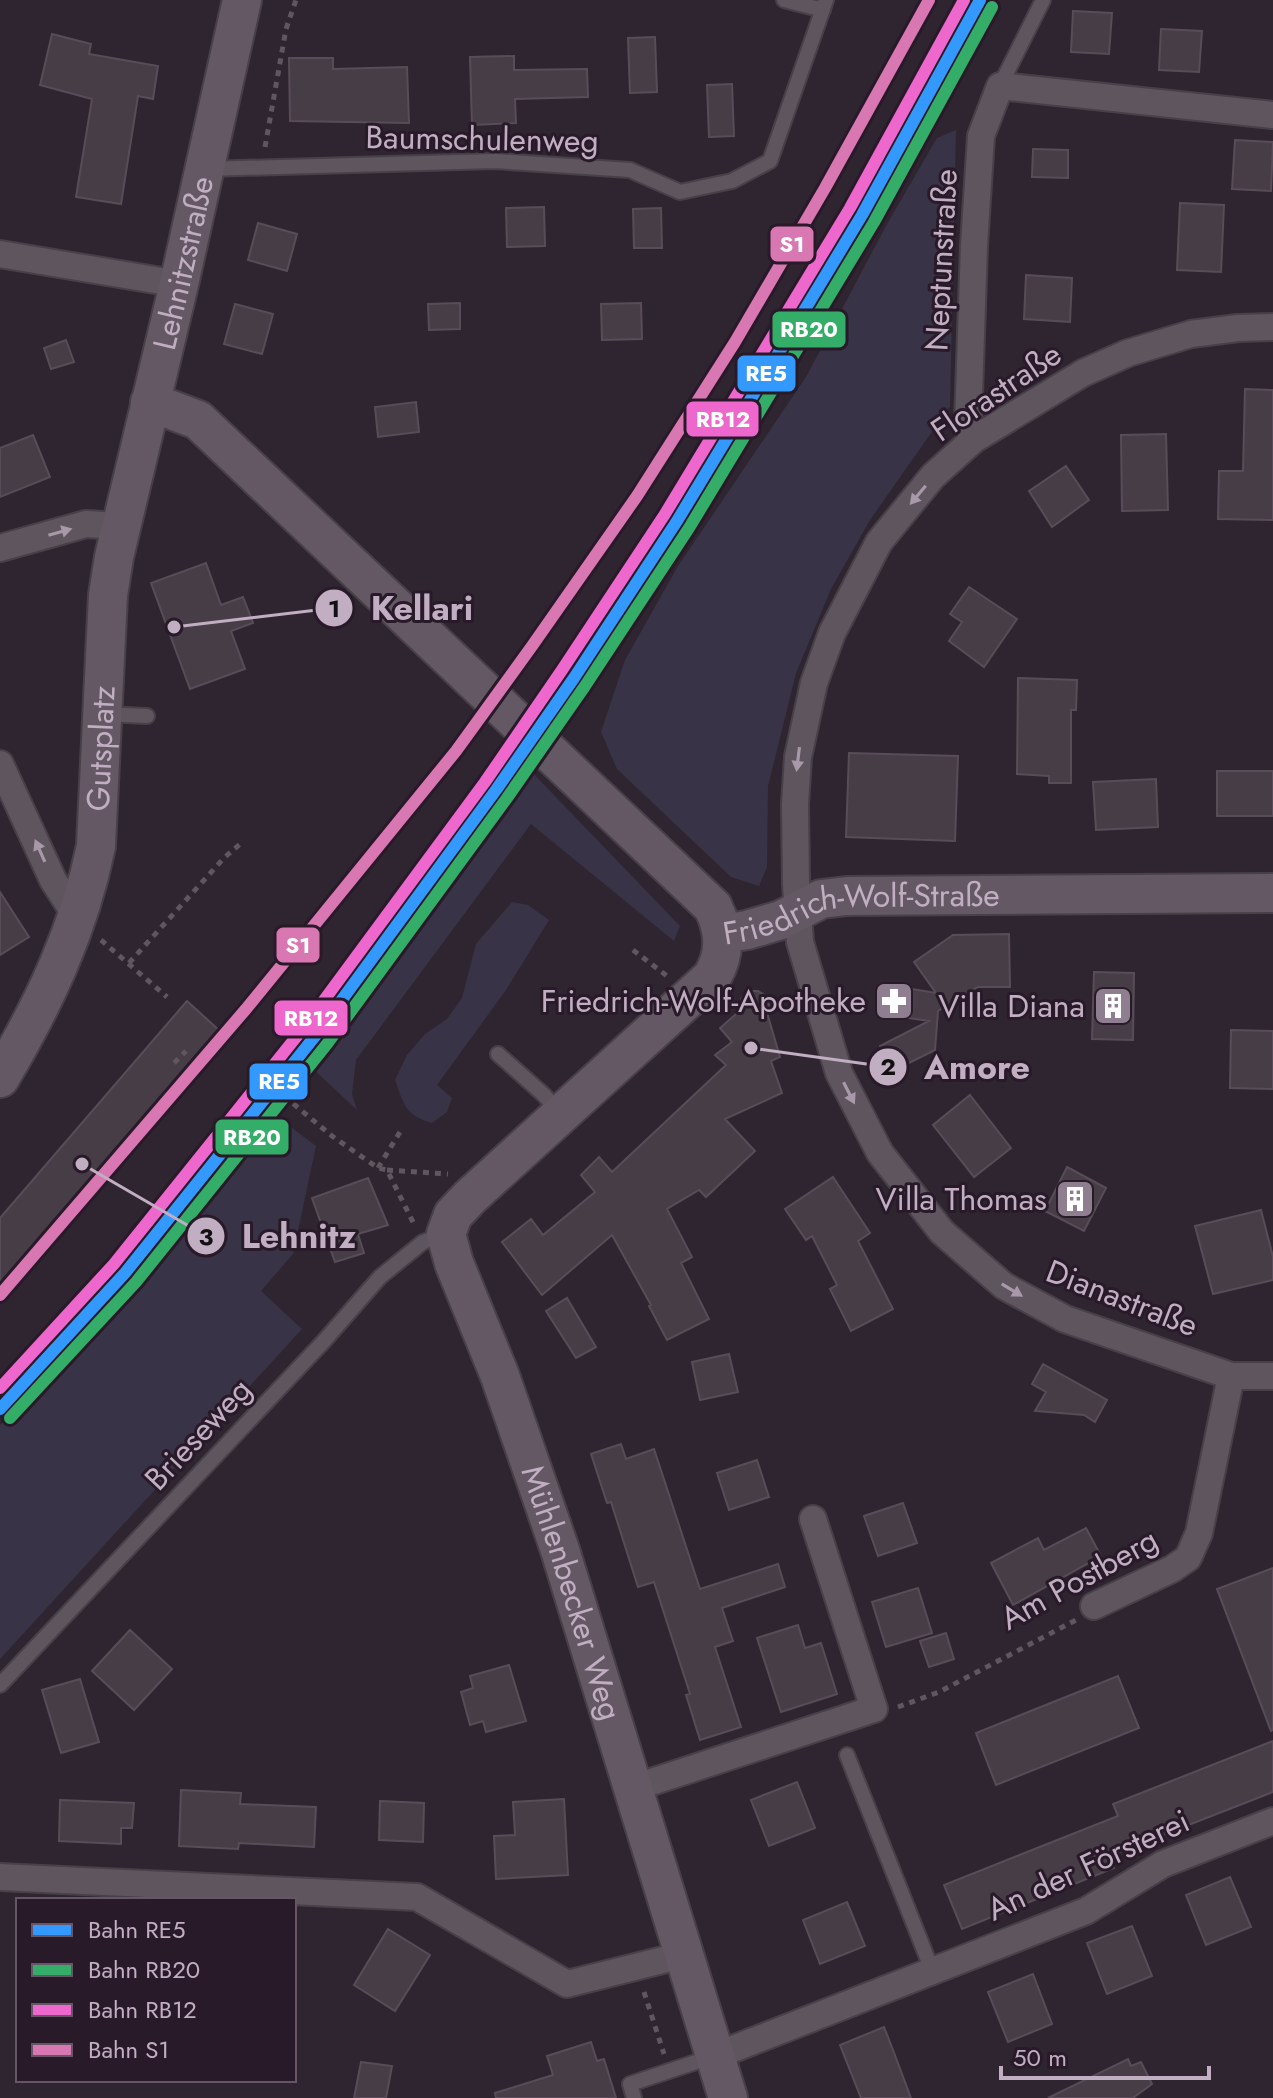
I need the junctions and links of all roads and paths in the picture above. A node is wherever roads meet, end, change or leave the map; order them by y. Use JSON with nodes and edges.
{"nodes":[{"id":1,"x":242,"y":0,"type":"edge"},
{"id":2,"x":296,"y":0,"type":"edge"},
{"id":3,"x":784,"y":0,"type":"edge"},
{"id":4,"x":1043,"y":0,"type":"edge"},
{"id":5,"x":825,"y":5,"type":"edge"},
{"id":6,"x":1000,"y":86,"type":"junction"},
{"id":7,"x":1273,"y":115,"type":"edge"},
{"id":8,"x":261,"y":168,"type":"junction"},
{"id":9,"x":204,"y":169,"type":"junction"},
{"id":10,"x":0,"y":254,"type":"edge"},
{"id":11,"x":179,"y":284,"type":"junction"},
{"id":12,"x":1273,"y":327,"type":"edge"},
{"id":13,"x":150,"y":402,"type":"junction"},
{"id":14,"x":973,"y":440,"type":"junction"},
{"id":15,"x":120,"y":526,"type":"junction"},
{"id":16,"x":0,"y":548,"type":"edge"},
{"id":17,"x":103,"y":714,"type":"junction"},
{"id":18,"x":147,"y":716,"type":"dead end"},
{"id":19,"x":0,"y":764,"type":"edge"},
{"id":20,"x":240,"y":844,"type":"dead end"},
{"id":21,"x":1273,"y":893,"type":"edge"},
{"id":22,"x":797,"y":911,"type":"junction"},
{"id":23,"x":78,"y":919,"type":"junction"},
{"id":24,"x":723,"y":934,"type":"junction"},
{"id":25,"x":633,"y":950,"type":"dead end"},
{"id":26,"x":129,"y":963,"type":"junction"},
{"id":27,"x":658,"y":970,"type":"dead end"},
{"id":28,"x":167,"y":997,"type":"dead end"},
{"id":29,"x":186,"y":1051,"type":"dead end"},
{"id":30,"x":498,"y":1054,"type":"dead end"},
{"id":31,"x":174,"y":1063,"type":"dead end"},
{"id":32,"x":0,"y":1078,"type":"edge"},
{"id":33,"x":284,"y":1096,"type":"dead end"},
{"id":34,"x":562,"y":1116,"type":"junction"},
{"id":35,"x":403,"y":1127,"type":"dead end"},
{"id":36,"x":378,"y":1168,"type":"junction"},
{"id":37,"x":387,"y":1170,"type":"junction"},
{"id":38,"x":453,"y":1175,"type":"dead end"},
{"id":39,"x":434,"y":1238,"type":"junction"},
{"id":40,"x":1231,"y":1376,"type":"junction"},
{"id":41,"x":1273,"y":1376,"type":"edge"},
{"id":42,"x":813,"y":1519,"type":"dead end"},
{"id":43,"x":1094,"y":1606,"type":"joint"},
{"id":44,"x":0,"y":1685,"type":"edge"},
{"id":45,"x":874,"y":1709,"type":"junction"},
{"id":46,"x":847,"y":1755,"type":"dead end"},
{"id":47,"x":633,"y":1788,"type":"junction"},
{"id":48,"x":1273,"y":1821,"type":"edge"},
{"id":49,"x":0,"y":1877,"type":"edge"},
{"id":50,"x":683,"y":1955,"type":"junction"},
{"id":51,"x":636,"y":1968,"type":"junction"},
{"id":52,"x":932,"y":1970,"type":"junction"},
{"id":53,"x":715,"y":2056,"type":"junction"},
{"id":54,"x":669,"y":2070,"type":"junction"},
{"id":55,"x":634,"y":2098,"type":"edge"},
{"id":56,"x":728,"y":2098,"type":"edge"}],
"edges":[{"from":1,"to":9,"type":"main road","name":"Lehnitzstraße"},
{"from":2,"to":8,"type":"path"},
{"from":3,"to":5,"type":"lane"},
{"from":4,"to":6,"type":"lane","name":"Neptunstraße"},
{"from":5,"to":8,"type":"lane","name":"Baumschulenweg"},
{"from":6,"to":7,"type":"street"},
{"from":6,"to":14,"type":"street","name":"Neptunstraße"},
{"from":8,"to":9,"type":"lane","name":"Baumschulenweg"},
{"from":9,"to":11,"type":"main road","name":"Lehnitzstraße"},
{"from":10,"to":11,"type":"street"},
{"from":11,"to":13,"type":"main road","name":"Lehnitzstraße"},
{"from":12,"to":14,"type":"street","name":"Florastraße"},
{"from":13,"to":15,"type":"main road","name":"Lehnitzstraße"},
{"from":13,"to":24,"type":"main road"},
{"from":14,"to":22,"type":"street","name":"Florastraße","one_way":true},
{"from":16,"to":15,"type":"street","one_way":true},
{"from":15,"to":17,"type":"main road","name":"Gutsplatz"},
{"from":17,"to":18,"type":"lane"},
{"from":17,"to":23,"type":"main road","name":"Gutsplatz"},
{"from":23,"to":19,"type":"street","one_way":true},
{"from":20,"to":26,"type":"path"},
{"from":21,"to":22,"type":"main road","name":"Friedrich-Wolf-Straße"},
{"from":22,"to":24,"type":"main road","name":"Friedrich-Wolf-Straße"},
{"from":22,"to":40,"type":"street","name":"Dianastraße","one_way":true},
{"from":23,"to":26,"type":"path"},
{"from":23,"to":32,"type":"main road","name":"Gutsplatz"},
{"from":24,"to":34,"type":"main road","name":"Friedrich-Wolf-Straße"},
{"from":25,"to":27,"type":"path"},
{"from":26,"to":28,"type":"path"},
{"from":29,"to":31,"type":"path"},
{"from":30,"to":34,"type":"lane"},
{"from":33,"to":36,"type":"path"},
{"from":34,"to":39,"type":"main road","name":"Friedrich-Wolf-Straße"},
{"from":35,"to":36,"type":"path"},
{"from":36,"to":37,"type":"path"},
{"from":37,"to":38,"type":"path"},
{"from":37,"to":39,"type":"path"},
{"from":39,"to":44,"type":"lane","name":"Brieseweg"},
{"from":39,"to":47,"type":"main road","name":"Mühlenbecker Weg"},
{"from":40,"to":41,"type":"street","name":"Dianastraße"},
{"from":40,"to":43,"type":"street","name":"Am Postberg"},
{"from":42,"to":45,"type":"street"},
{"from":43,"to":45,"type":"path","name":"Am Postberg"},
{"from":45,"to":47,"type":"street"},
{"from":46,"to":52,"type":"lane"},
{"from":47,"to":50,"type":"main road","name":"Mühlenbecker Weg"},
{"from":48,"to":52,"type":"street","name":"An der Försterei"},
{"from":49,"to":51,"type":"street"},
{"from":50,"to":51,"type":"street"},
{"from":50,"to":53,"type":"main road","name":"Mühlenbecker Weg"},
{"from":51,"to":54,"type":"path"},
{"from":52,"to":53,"type":"street","name":"An der Försterei"},
{"from":53,"to":54,"type":"lane"},
{"from":53,"to":56,"type":"main road","name":"Mühlenbecker Weg"},
{"from":54,"to":55,"type":"lane"}]}
